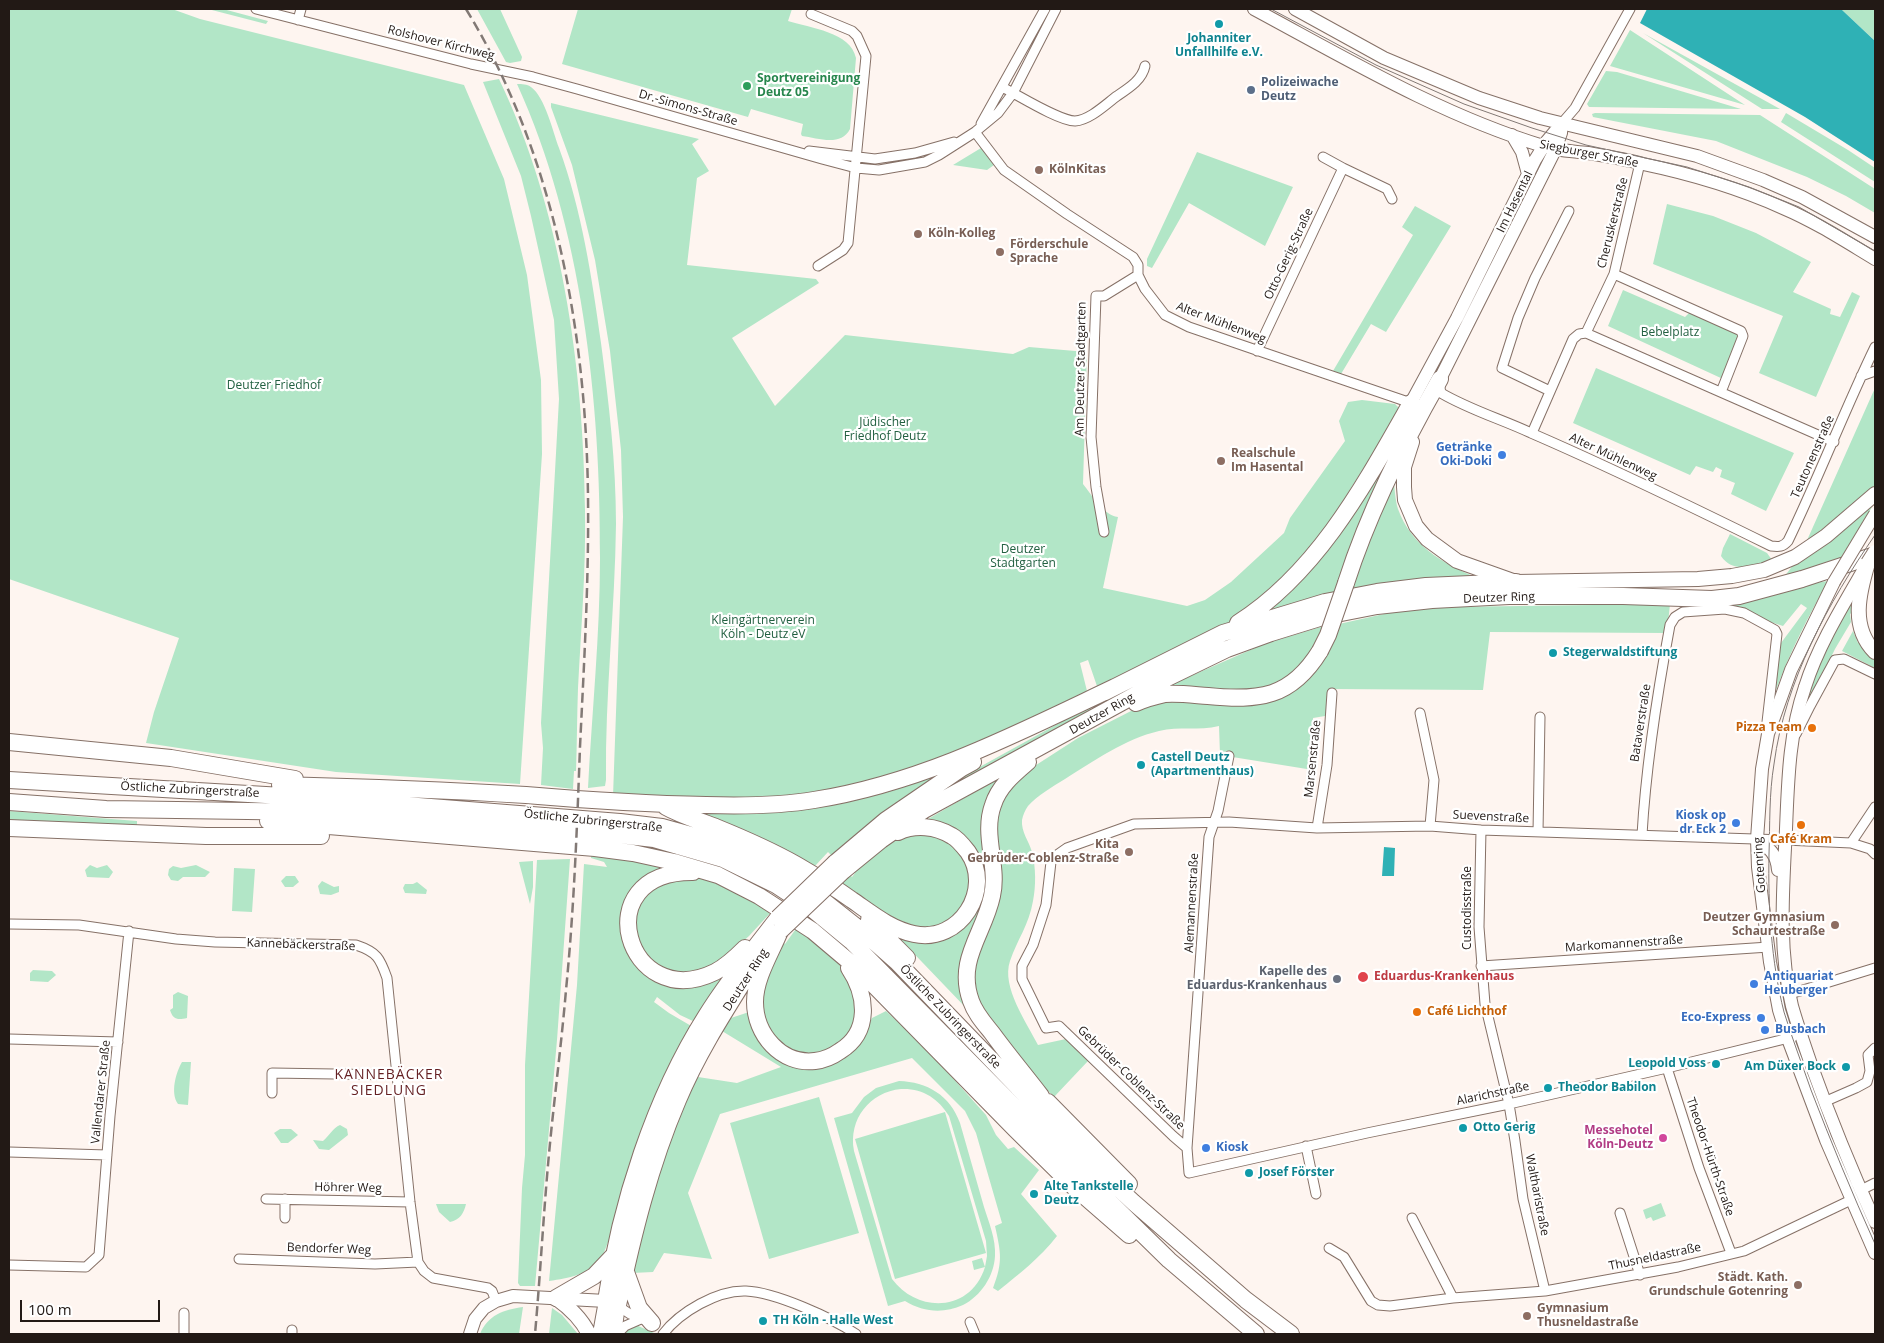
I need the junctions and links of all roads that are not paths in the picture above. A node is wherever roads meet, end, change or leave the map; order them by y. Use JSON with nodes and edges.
{"nodes":[{"id":1,"x":256,"y":9,"type":"edge"},
{"id":2,"x":301,"y":9,"type":"edge"},
{"id":3,"x":1045,"y":9,"type":"edge"},
{"id":4,"x":1056,"y":9,"type":"edge"},
{"id":5,"x":1254,"y":9,"type":"edge"},
{"id":6,"x":1295,"y":9,"type":"edge"},
{"id":7,"x":1630,"y":9,"type":"edge"},
{"id":8,"x":811,"y":14,"type":"dead end"},
{"id":9,"x":298,"y":20,"type":"junction"},
{"id":10,"x":1146,"y":66,"type":"dead end"},
{"id":11,"x":1002,"y":87,"type":"junction"},
{"id":12,"x":578,"y":88,"type":"joint"},
{"id":13,"x":1013,"y":93,"type":"junction"},
{"id":14,"x":1562,"y":123,"type":"junction"},
{"id":15,"x":977,"y":130,"type":"junction"},
{"id":16,"x":1512,"y":135,"type":"junction"},
{"id":17,"x":964,"y":139,"type":"junction"},
{"id":18,"x":1546,"y":149,"type":"junction"},
{"id":19,"x":793,"y":150,"type":"junction"},
{"id":20,"x":1323,"y":156,"type":"dead end"},
{"id":21,"x":857,"y":157,"type":"junction"},
{"id":22,"x":1640,"y":163,"type":"junction"},
{"id":23,"x":856,"y":168,"type":"junction"},
{"id":24,"x":1343,"y":168,"type":"junction"},
{"id":25,"x":1528,"y":174,"type":"junction"},
{"id":26,"x":1392,"y":199,"type":"dead end"},
{"id":27,"x":1569,"y":211,"type":"dead end"},
{"id":28,"x":1875,"y":238,"type":"edge"},
{"id":29,"x":1875,"y":260,"type":"edge"},
{"id":30,"x":818,"y":266,"type":"dead end"},
{"id":31,"x":1614,"y":274,"type":"junction"},
{"id":32,"x":1138,"y":275,"type":"junction"},
{"id":33,"x":1586,"y":333,"type":"junction"},
{"id":34,"x":1875,"y":348,"type":"edge"},
{"id":35,"x":1257,"y":350,"type":"junction"},
{"id":36,"x":1875,"y":371,"type":"edge"},
{"id":37,"x":1861,"y":376,"type":"junction"},
{"id":38,"x":1439,"y":380,"type":"junction"},
{"id":39,"x":1550,"y":391,"type":"junction"},
{"id":40,"x":1722,"y":392,"type":"junction"},
{"id":41,"x":1411,"y":403,"type":"junction"},
{"id":42,"x":1532,"y":433,"type":"junction"},
{"id":43,"x":1834,"y":442,"type":"junction"},
{"id":44,"x":1875,"y":494,"type":"edge"},
{"id":45,"x":1875,"y":514,"type":"edge"},
{"id":46,"x":1104,"y":532,"type":"dead end"},
{"id":47,"x":1784,"y":545,"type":"joint"},
{"id":48,"x":1873,"y":557,"type":"edge"},
{"id":49,"x":1516,"y":582,"type":"junction"},
{"id":50,"x":1223,"y":634,"type":"junction"},
{"id":51,"x":1875,"y":652,"type":"edge"},
{"id":52,"x":1875,"y":674,"type":"edge"},
{"id":53,"x":1115,"y":687,"type":"junction"},
{"id":54,"x":1332,"y":693,"type":"dead end"},
{"id":55,"x":1420,"y":713,"type":"dead end"},
{"id":56,"x":1540,"y":717,"type":"dead end"},
{"id":57,"x":1092,"y":720,"type":"junction"},
{"id":58,"x":1768,"y":734,"type":"junction"},
{"id":59,"x":1052,"y":741,"type":"junction"},
{"id":60,"x":9,"y":742,"type":"edge"},
{"id":61,"x":1792,"y":744,"type":"junction"},
{"id":62,"x":1229,"y":756,"type":"dead end"},
{"id":63,"x":9,"y":780,"type":"edge"},
{"id":64,"x":51,"y":782,"type":"junction"},
{"id":65,"x":361,"y":787,"type":"junction"},
{"id":66,"x":9,"y":802,"type":"edge"},
{"id":67,"x":662,"y":805,"type":"junction"},
{"id":68,"x":1875,"y":807,"type":"edge"},
{"id":69,"x":106,"y":809,"type":"junction"},
{"id":70,"x":1212,"y":824,"type":"junction"},
{"id":71,"x":1430,"y":826,"type":"junction"},
{"id":72,"x":9,"y":828,"type":"edge"},
{"id":73,"x":1317,"y":828,"type":"junction"},
{"id":74,"x":1481,"y":830,"type":"junction"},
{"id":75,"x":1538,"y":832,"type":"junction"},
{"id":76,"x":421,"y":835,"type":"junction"},
{"id":77,"x":1642,"y":835,"type":"junction"},
{"id":78,"x":1763,"y":839,"type":"junction"},
{"id":79,"x":881,"y":840,"type":"junction"},
{"id":80,"x":1786,"y":840,"type":"junction"},
{"id":81,"x":1851,"y":843,"type":"junction"},
{"id":82,"x":1875,"y":854,"type":"edge"},
{"id":83,"x":1776,"y":857,"type":"junction"},
{"id":84,"x":839,"y":867,"type":"junction"},
{"id":85,"x":1758,"y":867,"type":"junction"},
{"id":86,"x":718,"y":875,"type":"junction"},
{"id":87,"x":1783,"y":885,"type":"junction"},
{"id":88,"x":837,"y":889,"type":"junction"},
{"id":89,"x":9,"y":924,"type":"edge"},
{"id":90,"x":773,"y":929,"type":"junction"},
{"id":91,"x":129,"y":931,"type":"junction"},
{"id":92,"x":1769,"y":947,"type":"junction"},
{"id":93,"x":836,"y":950,"type":"junction"},
{"id":94,"x":1481,"y":966,"type":"junction"},
{"id":95,"x":1875,"y":968,"type":"edge"},
{"id":96,"x":1790,"y":994,"type":"junction"},
{"id":97,"x":1801,"y":1035,"type":"junction"},
{"id":98,"x":9,"y":1039,"type":"edge"},
{"id":99,"x":1788,"y":1039,"type":"junction"},
{"id":100,"x":700,"y":1041,"type":"junction"},
{"id":101,"x":118,"y":1042,"type":"junction"},
{"id":102,"x":1875,"y":1048,"type":"edge"},
{"id":103,"x":983,"y":1062,"type":"junction"},
{"id":104,"x":1667,"y":1068,"type":"junction"},
{"id":105,"x":397,"y":1075,"type":"junction"},
{"id":106,"x":272,"y":1093,"type":"dead end"},
{"id":107,"x":1041,"y":1096,"type":"junction"},
{"id":108,"x":1824,"y":1102,"type":"junction"},
{"id":109,"x":1509,"y":1104,"type":"junction"},
{"id":110,"x":1306,"y":1146,"type":"junction"},
{"id":111,"x":1187,"y":1148,"type":"junction"},
{"id":112,"x":9,"y":1152,"type":"edge"},
{"id":113,"x":107,"y":1155,"type":"junction"},
{"id":114,"x":1190,"y":1173,"type":"joint"},
{"id":115,"x":1875,"y":1183,"type":"edge"},
{"id":116,"x":1861,"y":1190,"type":"junction"},
{"id":117,"x":1316,"y":1194,"type":"dead end"},
{"id":118,"x":266,"y":1199,"type":"dead end"},
{"id":119,"x":285,"y":1199,"type":"junction"},
{"id":120,"x":1851,"y":1200,"type":"junction"},
{"id":121,"x":410,"y":1202,"type":"junction"},
{"id":122,"x":1620,"y":1213,"type":"dead end"},
{"id":123,"x":285,"y":1218,"type":"dead end"},
{"id":124,"x":1412,"y":1218,"type":"dead end"},
{"id":125,"x":1875,"y":1222,"type":"edge"},
{"id":126,"x":1168,"y":1231,"type":"junction"},
{"id":127,"x":1330,"y":1248,"type":"dead end"},
{"id":128,"x":1731,"y":1253,"type":"junction"},
{"id":129,"x":1875,"y":1253,"type":"edge"},
{"id":130,"x":614,"y":1254,"type":"junction"},
{"id":131,"x":238,"y":1259,"type":"dead end"},
{"id":132,"x":418,"y":1262,"type":"junction"},
{"id":133,"x":9,"y":1265,"type":"edge"},
{"id":134,"x":625,"y":1270,"type":"junction"},
{"id":135,"x":1640,"y":1275,"type":"junction"},
{"id":136,"x":1545,"y":1291,"type":"junction"},
{"id":137,"x":556,"y":1298,"type":"junction"},
{"id":138,"x":1454,"y":1298,"type":"junction"},
{"id":139,"x":496,"y":1301,"type":"junction"},
{"id":140,"x":612,"y":1303,"type":"junction"},
{"id":141,"x":184,"y":1313,"type":"dead end"},
{"id":142,"x":970,"y":1322,"type":"dead end"},
{"id":143,"x":654,"y":1327,"type":"edge"},
{"id":144,"x":184,"y":1334,"type":"edge"},
{"id":145,"x":470,"y":1334,"type":"edge"},
{"id":146,"x":589,"y":1334,"type":"edge"},
{"id":147,"x":600,"y":1334,"type":"edge"},
{"id":148,"x":615,"y":1334,"type":"edge"},
{"id":149,"x":856,"y":1334,"type":"edge"},
{"id":150,"x":975,"y":1334,"type":"edge"},
{"id":151,"x":1250,"y":1334,"type":"edge"},
{"id":152,"x":1256,"y":1334,"type":"edge"},
{"id":153,"x":1291,"y":1334,"type":"edge"}],
"edges":[{"from":1,"to":9,"type":"street","name":"Rolshover Kirchweg"},
{"from":2,"to":9,"type":"street"},
{"from":3,"to":11,"type":"street"},
{"from":4,"to":13,"type":"street","name":"Dr.-Simons-Straße"},
{"from":5,"to":16,"type":"main road","name":"Siegburger Straße"},
{"from":6,"to":14,"type":"main road","name":"Siegburger Straße"},
{"from":7,"to":14,"type":"street"},
{"from":8,"to":21,"type":"street"},
{"from":9,"to":12,"type":"street","name":"Rolshover Kirchweg"},
{"from":10,"to":13,"type":"street"},
{"from":11,"to":13,"type":"street"},
{"from":11,"to":15,"type":"street"},
{"from":12,"to":19,"type":"street","name":"Dr.-Simons-Straße"},
{"from":13,"to":15,"type":"street","name":"Dr.-Simons-Straße"},
{"from":14,"to":18,"type":"main road","name":"Im Hasental"},
{"from":14,"to":28,"type":"main road","name":"Siegburger Straße"},
{"from":15,"to":17,"type":"street","name":"Dr.-Simons-Straße"},
{"from":15,"to":32,"type":"street","name":"Alter Mühlenweg"},
{"from":16,"to":18,"type":"main road","name":"Siegburger Straße"},
{"from":16,"to":25,"type":"main road"},
{"from":17,"to":21,"type":"street","name":"Dr.-Simons-Straße"},
{"from":17,"to":23,"type":"street","name":"Dr.-Simons-Straße"},
{"from":18,"to":22,"type":"main road","name":"Siegburger Straße"},
{"from":18,"to":25,"type":"main road","name":"Im Hasental"},
{"from":18,"to":38,"type":"main road","name":"Im Hasental"},
{"from":19,"to":21,"type":"street","name":"Dr.-Simons-Straße"},
{"from":19,"to":23,"type":"street","name":"Dr.-Simons-Straße"},
{"from":20,"to":24,"type":"street"},
{"from":21,"to":23,"type":"street"},
{"from":22,"to":29,"type":"main road","name":"Siegburger Straße"},
{"from":22,"to":31,"type":"street","name":"Cheruskerstraße"},
{"from":23,"to":30,"type":"street"},
{"from":24,"to":26,"type":"street"},
{"from":24,"to":35,"type":"street","name":"Otto-Gerig-Straße"},
{"from":25,"to":41,"type":"main road","name":"Im Hasental"},
{"from":27,"to":39,"type":"street"},
{"from":31,"to":33,"type":"street","name":"Cheruskerstraße"},
{"from":31,"to":40,"type":"street"},
{"from":32,"to":35,"type":"street","name":"Alter Mühlenweg"},
{"from":32,"to":46,"type":"street","name":"Am Deutzer Stadtgarten"},
{"from":33,"to":39,"type":"street","name":"Cheruskerstraße"},
{"from":33,"to":40,"type":"street"},
{"from":34,"to":37,"type":"street","name":"Teutonenstraße"},
{"from":35,"to":41,"type":"street","name":"Alter Mühlenweg"},
{"from":36,"to":37,"type":"street"},
{"from":37,"to":43,"type":"street","name":"Teutonenstraße"},
{"from":38,"to":42,"type":"street","name":"Alter Mühlenweg"},
{"from":38,"to":49,"type":"main road"},
{"from":38,"to":57,"type":"highway","bridge":true},
{"from":39,"to":42,"type":"street","name":"Cheruskerstraße"},
{"from":40,"to":43,"type":"street"},
{"from":41,"to":50,"type":"highway"},
{"from":42,"to":47,"type":"street","name":"Alter Mühlenweg"},
{"from":43,"to":47,"type":"street","name":"Teutonenstraße"},
{"from":44,"to":49,"type":"main road","name":"Deutzer Ring"},
{"from":45,"to":58,"type":"main road","name":"Gotenring","bridge":true},
{"from":48,"to":51,"type":"main road"},
{"from":48,"to":57,"type":"highway","name":"Deutzer Ring"},
{"from":48,"to":61,"type":"main road","name":"Gotenring"},
{"from":49,"to":50,"type":"highway","name":"Deutzer Ring"},
{"from":50,"to":53,"type":"highway","name":"Deutzer Ring"},
{"from":52,"to":61,"type":"street","name":"Gotenring"},
{"from":53,"to":67,"type":"highway"},
{"from":53,"to":84,"type":"highway","name":"Deutzer Ring"},
{"from":54,"to":73,"type":"street","name":"Marsenstraße"},
{"from":55,"to":71,"type":"street"},
{"from":56,"to":75,"type":"street"},
{"from":57,"to":59,"type":"highway","name":"Deutzer Ring"},
{"from":58,"to":77,"type":"street","name":"Bataverstraße"},
{"from":58,"to":78,"type":"main road","name":"Gotenring"},
{"from":59,"to":79,"type":"highway","name":"Deutzer Ring"},
{"from":59,"to":107,"type":"highway"},
{"from":60,"to":65,"type":"highway"},
{"from":61,"to":80,"type":"main road","name":"Gotenring"},
{"from":62,"to":70,"type":"street","name":"Alemannenstraße"},
{"from":63,"to":64,"type":"highway","name":"Östliche Zubringerstraße"},
{"from":64,"to":65,"type":"highway"},
{"from":64,"to":103,"type":"highway","name":"Östliche Zubringerstraße"},
{"from":65,"to":67,"type":"highway"},
{"from":66,"to":69,"type":"highway","name":"Östliche Zubringerstraße"},
{"from":67,"to":88,"type":"highway"},
{"from":68,"to":81,"type":"street"},
{"from":69,"to":76,"type":"highway"},
{"from":69,"to":103,"type":"highway","name":"Östliche Zubringerstraße"},
{"from":70,"to":73,"type":"street","name":"Suevenstraße"},
{"from":70,"to":111,"type":"street","name":"Alemannenstraße"},
{"from":70,"to":111,"type":"street","name":"Gebrüder-Coblenz-Straße"},
{"from":71,"to":73,"type":"street","name":"Suevenstraße"},
{"from":71,"to":74,"type":"street","name":"Suevenstraße"},
{"from":72,"to":76,"type":"highway"},
{"from":74,"to":75,"type":"street","name":"Suevenstraße"},
{"from":74,"to":94,"type":"street","name":"Custodisstraße"},
{"from":75,"to":77,"type":"street","name":"Suevenstraße"},
{"from":76,"to":86,"type":"highway"},
{"from":77,"to":78,"type":"street","name":"Suevenstraße"},
{"from":78,"to":80,"type":"street","name":"Suevenstraße"},
{"from":78,"to":83,"type":"main road"},
{"from":78,"to":85,"type":"main road","name":"Gotenring"},
{"from":79,"to":84,"type":"highway","name":"Deutzer Ring"},
{"from":79,"to":88,"type":"highway"},
{"from":80,"to":81,"type":"street","name":"Suevenstraße"},
{"from":80,"to":87,"type":"main road","name":"Gotenring"},
{"from":81,"to":82,"type":"street"},
{"from":83,"to":85,"type":"main road"},
{"from":83,"to":87,"type":"main road"},
{"from":84,"to":90,"type":"highway","name":"Deutzer Ring","bridge":true},
{"from":85,"to":92,"type":"main road","name":"Gotenring"},
{"from":86,"to":90,"type":"highway"},
{"from":86,"to":93,"type":"highway"},
{"from":87,"to":96,"type":"main road","name":"Gotenring"},
{"from":88,"to":107,"type":"highway"},
{"from":89,"to":91,"type":"street","name":"Kannebäckerstraße"},
{"from":90,"to":93,"type":"highway"},
{"from":90,"to":100,"type":"highway","name":"Deutzer Ring"},
{"from":91,"to":101,"type":"street","name":"Vallendarer Straße"},
{"from":91,"to":105,"type":"street","name":"Kannebäckerstraße"},
{"from":92,"to":94,"type":"street","name":"Markomannenstraße"},
{"from":92,"to":99,"type":"main road","name":"Gotenring"},
{"from":93,"to":151,"type":"highway"},
{"from":94,"to":109,"type":"street","name":"Custodisstraße"},
{"from":95,"to":96,"type":"street"},
{"from":96,"to":97,"type":"main road","name":"Gotenring"},
{"from":97,"to":99,"type":"street","name":"Alarichstraße"},
{"from":97,"to":108,"type":"main road","name":"Gotenring"},
{"from":98,"to":101,"type":"street"},
{"from":99,"to":104,"type":"street","name":"Alarichstraße"},
{"from":99,"to":120,"type":"main road","name":"Gotenring"},
{"from":100,"to":130,"type":"highway","name":"Deutzer Ring"},
{"from":100,"to":134,"type":"highway","name":"Deutzer Ring"},
{"from":101,"to":113,"type":"street","name":"Vallendarer Straße"},
{"from":102,"to":108,"type":"street"},
{"from":103,"to":126,"type":"highway","name":"Östliche Zubringerstraße"},
{"from":103,"to":152,"type":"highway","name":"Östliche Zubringerstraße"},
{"from":104,"to":109,"type":"street","name":"Alarichstraße"},
{"from":104,"to":128,"type":"street","name":"Theodor-Hürth-Straße"},
{"from":105,"to":106,"type":"street"},
{"from":105,"to":121,"type":"street","name":"Kannebäckerstraße"},
{"from":107,"to":126,"type":"highway"},
{"from":108,"to":116,"type":"main road","name":"Gotenring"},
{"from":109,"to":110,"type":"street","name":"Alarichstraße"},
{"from":109,"to":136,"type":"street","name":"Waltharistraße"},
{"from":110,"to":114,"type":"street","name":"Alarichstraße"},
{"from":110,"to":117,"type":"street"},
{"from":111,"to":114,"type":"street","name":"Alemannenstraße"},
{"from":112,"to":113,"type":"street"},
{"from":113,"to":133,"type":"street","name":"Vallendarer Straße"},
{"from":115,"to":116,"type":"street"},
{"from":116,"to":125,"type":"main road","name":"Gotenring"},
{"from":118,"to":119,"type":"street","name":"Höhrer Weg"},
{"from":119,"to":121,"type":"street","name":"Höhrer Weg"},
{"from":119,"to":123,"type":"street"},
{"from":120,"to":128,"type":"street","name":"Thusneldastraße"},
{"from":120,"to":129,"type":"main road","name":"Gotenring"},
{"from":121,"to":132,"type":"street","name":"Kannebäckerstraße"},
{"from":122,"to":135,"type":"street"},
{"from":124,"to":138,"type":"street"},
{"from":126,"to":153,"type":"highway","name":"Östliche Zubringerstraße"},
{"from":127,"to":138,"type":"street","name":"Thusneldastraße"},
{"from":128,"to":135,"type":"street","name":"Thusneldastraße"},
{"from":130,"to":137,"type":"highway"},
{"from":130,"to":140,"type":"highway","name":"Deutzer Ring"},
{"from":131,"to":132,"type":"street","name":"Bendorfer Weg"},
{"from":132,"to":139,"type":"street"},
{"from":134,"to":140,"type":"highway","name":"Deutzer Ring"},
{"from":134,"to":143,"type":"highway"},
{"from":135,"to":136,"type":"street","name":"Thusneldastraße"},
{"from":136,"to":138,"type":"street","name":"Thusneldastraße"},
{"from":137,"to":139,"type":"main road"},
{"from":137,"to":140,"type":"main road"},
{"from":137,"to":146,"type":"main road"},
{"from":139,"to":145,"type":"main road"},
{"from":140,"to":143,"type":"street"},
{"from":140,"to":147,"type":"main road","name":"Deutzer Ring"},
{"from":140,"to":148,"type":"main road","name":"Deutzer Ring"},
{"from":141,"to":144,"type":"street"},
{"from":142,"to":150,"type":"street"},
{"from":143,"to":148,"type":"street"},
{"from":143,"to":149,"type":"street"}]}
